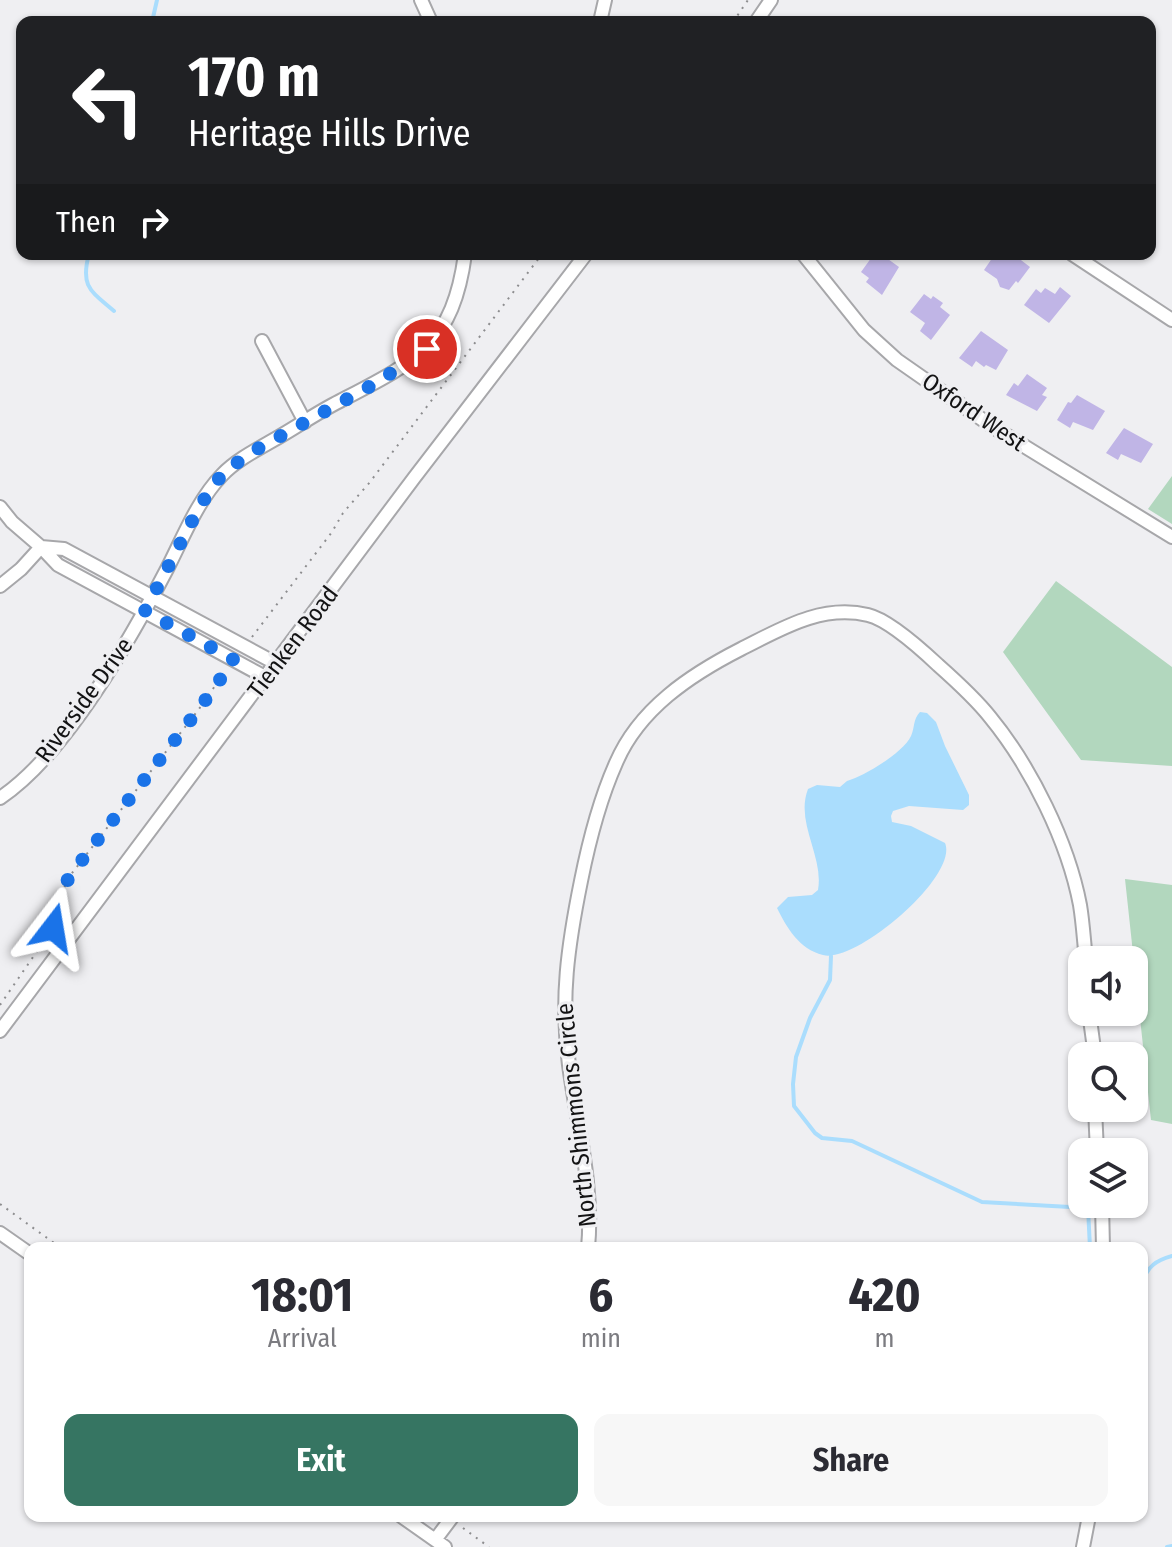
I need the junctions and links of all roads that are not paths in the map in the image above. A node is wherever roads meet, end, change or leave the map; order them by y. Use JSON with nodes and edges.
{"nodes":[{"id":1,"x":464,"y":260,"type":"edge"},
{"id":2,"x":581,"y":260,"type":"edge"},
{"id":3,"x":808,"y":260,"type":"edge"},
{"id":4,"x":1081,"y":260,"type":"edge"},
{"id":5,"x":1172,"y":320,"type":"edge"},
{"id":6,"x":262,"y":341,"type":"dead end"},
{"id":7,"x":305,"y":422,"type":"junction"},
{"id":8,"x":0,"y":507,"type":"edge"},
{"id":9,"x":1172,"y":537,"type":"edge"},
{"id":10,"x":41,"y":547,"type":"junction"},
{"id":11,"x":0,"y":586,"type":"edge"},
{"id":12,"x":152,"y":597,"type":"junction"},
{"id":13,"x":145,"y":611,"type":"junction"},
{"id":14,"x":277,"y":664,"type":"junction"},
{"id":15,"x":267,"y":678,"type":"junction"},
{"id":16,"x":0,"y":798,"type":"edge"},
{"id":17,"x":1084,"y":946,"type":"edge"},
{"id":18,"x":0,"y":1031,"type":"edge"},
{"id":19,"x":1102,"y":1218,"type":"edge"},
{"id":20,"x":0,"y":1233,"type":"edge"},
{"id":21,"x":588,"y":1242,"type":"edge"},
{"id":22,"x":1103,"y":1242,"type":"edge"},
{"id":23,"x":24,"y":1250,"type":"edge"},
{"id":24,"x":410,"y":1522,"type":"edge"},
{"id":25,"x":455,"y":1522,"type":"edge"},
{"id":26,"x":1088,"y":1522,"type":"edge"},
{"id":27,"x":440,"y":1543,"type":"edge"},
{"id":28,"x":1083,"y":1547,"type":"edge"}],
"edges":[{"from":1,"to":7,"type":"street","name":"Riverside Drive"},
{"from":2,"to":14,"type":"street","name":"Tienken Road"},
{"from":3,"to":9,"type":"street","name":"Oxford West"},
{"from":4,"to":5,"type":"street"},
{"from":6,"to":7,"type":"street"},
{"from":7,"to":12,"type":"street","name":"Riverside Drive"},
{"from":8,"to":10,"type":"street"},
{"from":10,"to":11,"type":"street"},
{"from":10,"to":12,"type":"street"},
{"from":10,"to":13,"type":"street"},
{"from":12,"to":13,"type":"street","name":"Riverside Drive"},
{"from":12,"to":14,"type":"street"},
{"from":13,"to":15,"type":"street"},
{"from":13,"to":16,"type":"street","name":"Riverside Drive"},
{"from":14,"to":15,"type":"street","name":"Tienken Road"},
{"from":15,"to":18,"type":"street","name":"Tienken Road"},
{"from":17,"to":21,"type":"street","name":"North Shimmons Circle"},
{"from":19,"to":22,"type":"street"},
{"from":20,"to":23,"type":"street"},
{"from":24,"to":27,"type":"street"},
{"from":25,"to":27,"type":"street"},
{"from":26,"to":28,"type":"street"}]}
